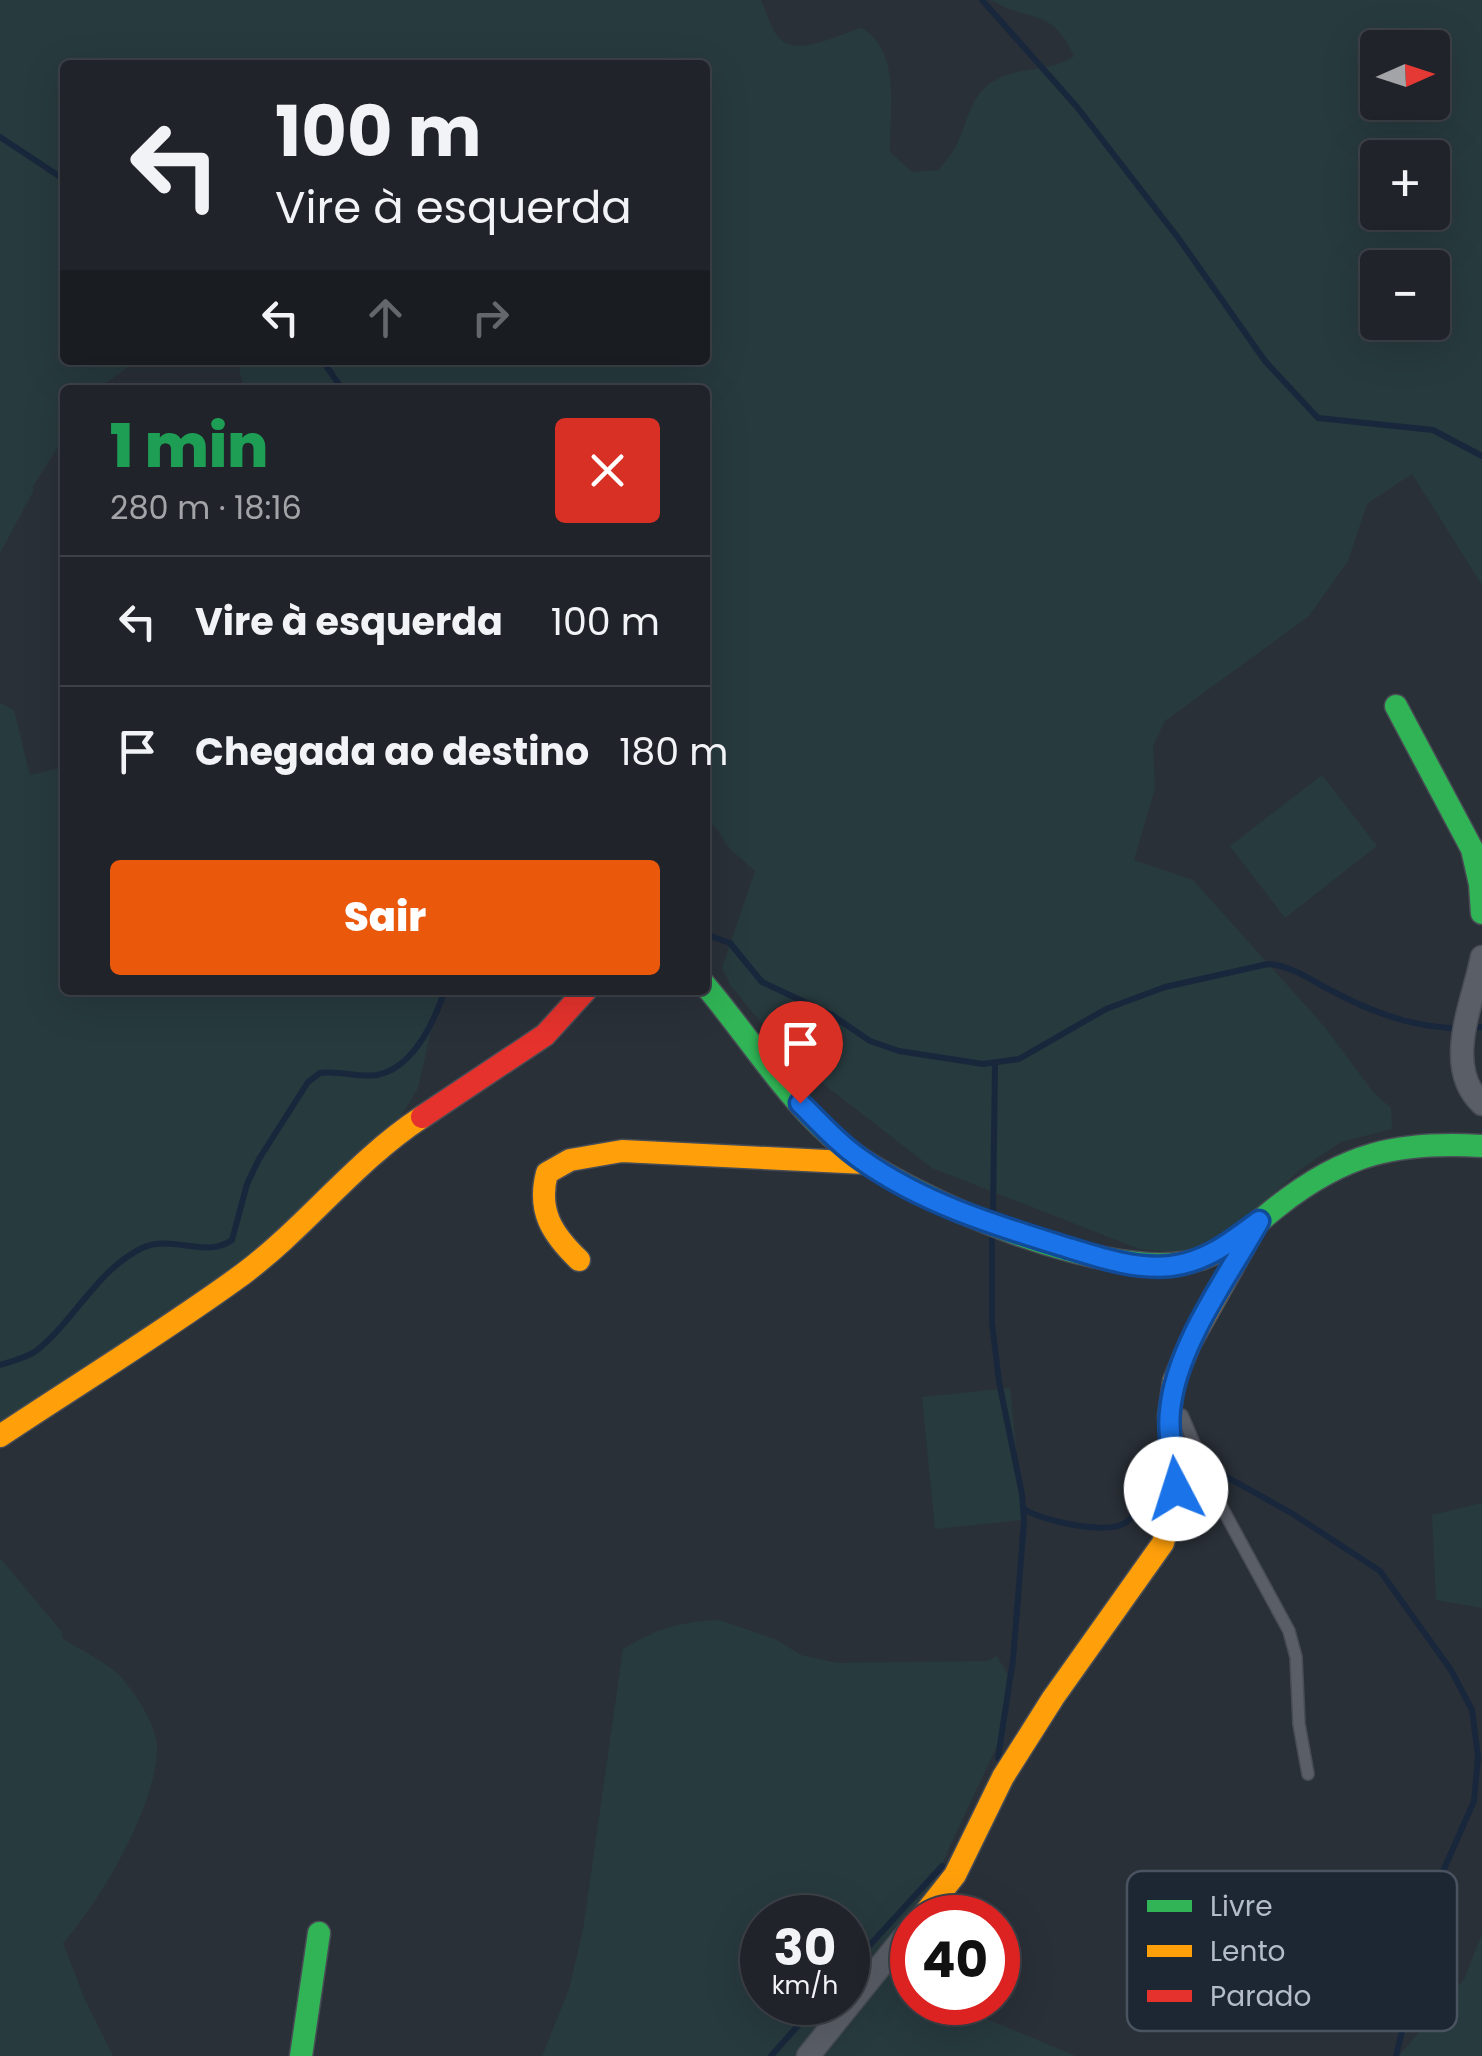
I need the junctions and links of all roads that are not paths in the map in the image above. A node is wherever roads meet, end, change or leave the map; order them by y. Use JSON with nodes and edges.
{"nodes":[{"id":1,"x":1396,"y":706,"type":"dead end"},
{"id":2,"x":1482,"y":913,"type":"edge"},
{"id":3,"x":1482,"y":957,"type":"edge"},
{"id":4,"x":710,"y":990,"type":"edge"},
{"id":5,"x":581,"y":995,"type":"edge"},
{"id":6,"x":1482,"y":1104,"type":"edge"},
{"id":7,"x":1482,"y":1146,"type":"edge"},
{"id":8,"x":866,"y":1163,"type":"junction"},
{"id":9,"x":1259,"y":1221,"type":"junction"},
{"id":10,"x":579,"y":1260,"type":"dead end"},
{"id":11,"x":1174,"y":1382,"type":"junction"},
{"id":12,"x":0,"y":1436,"type":"edge"},
{"id":13,"x":1308,"y":1774,"type":"dead end"},
{"id":14,"x":938,"y":1895,"type":"edge"},
{"id":15,"x":320,"y":1934,"type":"dead end"},
{"id":16,"x":890,"y":1955,"type":"edge"},
{"id":17,"x":301,"y":2056,"type":"edge"},
{"id":18,"x":808,"y":2056,"type":"edge"}],
"edges":[{"from":1,"to":2,"type":"street"},
{"from":3,"to":6,"type":"street"},
{"from":4,"to":8,"type":"street"},
{"from":5,"to":12,"type":"street"},
{"from":7,"to":9,"type":"street"},
{"from":8,"to":9,"type":"street"},
{"from":8,"to":10,"type":"street"},
{"from":9,"to":11,"type":"street"},
{"from":11,"to":13,"type":"lane"},
{"from":11,"to":14,"type":"street"},
{"from":15,"to":17,"type":"street"},
{"from":16,"to":18,"type":"street"}]}
